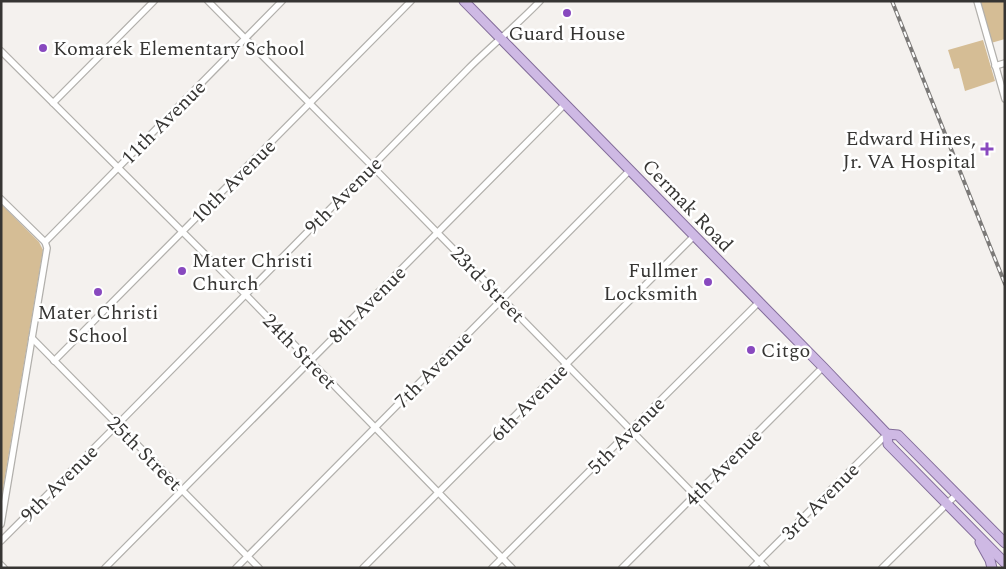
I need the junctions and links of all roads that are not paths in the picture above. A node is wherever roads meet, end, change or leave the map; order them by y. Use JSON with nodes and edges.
{"nodes":[{"id":1,"x":154,"y":1,"type":"edge"},
{"id":2,"x":208,"y":1,"type":"edge"},
{"id":3,"x":282,"y":1,"type":"edge"},
{"id":4,"x":411,"y":1,"type":"edge"},
{"id":5,"x":464,"y":1,"type":"edge"},
{"id":6,"x":540,"y":1,"type":"edge"},
{"id":7,"x":977,"y":1,"type":"edge"},
{"id":8,"x":246,"y":38,"type":"junction"},
{"id":9,"x":501,"y":38,"type":"junction"},
{"id":10,"x":1,"y":51,"type":"edge"},
{"id":11,"x":1005,"y":63,"type":"edge"},
{"id":12,"x":995,"y":66,"type":"junction"},
{"id":13,"x":1005,"y":99,"type":"edge"},
{"id":14,"x":53,"y":103,"type":"junction"},
{"id":15,"x":309,"y":103,"type":"junction"},
{"id":16,"x":565,"y":104,"type":"junction"},
{"id":17,"x":372,"y":166,"type":"junction"},
{"id":18,"x":118,"y":168,"type":"junction"},
{"id":19,"x":630,"y":170,"type":"junction"},
{"id":20,"x":1,"y":199,"type":"edge"},
{"id":21,"x":182,"y":232,"type":"junction"},
{"id":22,"x":438,"y":233,"type":"junction"},
{"id":23,"x":694,"y":236,"type":"junction"},
{"id":24,"x":45,"y":242,"type":"junction"},
{"id":25,"x":245,"y":294,"type":"junction"},
{"id":26,"x":502,"y":299,"type":"junction"},
{"id":27,"x":759,"y":302,"type":"junction"},
{"id":28,"x":32,"y":338,"type":"junction"},
{"id":29,"x":54,"y":361,"type":"junction"},
{"id":30,"x":310,"y":362,"type":"junction"},
{"id":31,"x":566,"y":364,"type":"junction"},
{"id":32,"x":824,"y":367,"type":"junction"},
{"id":33,"x":117,"y":425,"type":"junction"},
{"id":34,"x":374,"y":427,"type":"junction"},
{"id":35,"x":630,"y":430,"type":"junction"},
{"id":36,"x":887,"y":434,"type":"junction"},
{"id":37,"x":182,"y":490,"type":"junction"},
{"id":38,"x":438,"y":492,"type":"junction"},
{"id":39,"x":957,"y":494,"type":"junction"},
{"id":40,"x":695,"y":495,"type":"junction"},
{"id":41,"x":947,"y":504,"type":"junction"},
{"id":42,"x":1,"y":524,"type":"edge"},
{"id":43,"x":989,"y":527,"type":"junction"},
{"id":44,"x":975,"y":533,"type":"junction"},
{"id":45,"x":1005,"y":536,"type":"edge"},
{"id":46,"x":1,"y":541,"type":"edge"},
{"id":47,"x":1005,"y":543,"type":"edge"},
{"id":48,"x":247,"y":556,"type":"junction"},
{"id":49,"x":502,"y":558,"type":"junction"},
{"id":50,"x":759,"y":561,"type":"junction"},
{"id":51,"x":1,"y":565,"type":"edge"},
{"id":52,"x":1004,"y":565,"type":"edge"},
{"id":53,"x":4,"y":568,"type":"edge"},
{"id":54,"x":105,"y":568,"type":"edge"},
{"id":55,"x":236,"y":568,"type":"edge"},
{"id":56,"x":258,"y":568,"type":"edge"},
{"id":57,"x":363,"y":568,"type":"edge"},
{"id":58,"x":492,"y":568,"type":"edge"},
{"id":59,"x":512,"y":568,"type":"edge"},
{"id":60,"x":622,"y":568,"type":"edge"},
{"id":61,"x":752,"y":568,"type":"edge"},
{"id":62,"x":766,"y":568,"type":"edge"},
{"id":63,"x":882,"y":568,"type":"edge"},
{"id":64,"x":992,"y":568,"type":"edge"}],
"edges":[{"from":1,"to":14,"type":"street"},
{"from":2,"to":8,"type":"street","name":"23rd Street"},
{"from":3,"to":8,"type":"street","name":"11th Avenue"},
{"from":4,"to":15,"type":"street","name":"10th Avenue"},
{"from":5,"to":9,"type":"main road","name":"Cermak Road"},
{"from":6,"to":9,"type":"street","name":"9th Avenue"},
{"from":7,"to":12,"type":"street"},
{"from":8,"to":15,"type":"street","name":"23rd Street"},
{"from":8,"to":18,"type":"street","name":"11th Avenue"},
{"from":9,"to":16,"type":"main road","name":"Cermak Road"},
{"from":9,"to":17,"type":"street","name":"9th Avenue"},
{"from":10,"to":14,"type":"street","name":"24th Street"},
{"from":11,"to":12,"type":"street"},
{"from":12,"to":13,"type":"street"},
{"from":14,"to":18,"type":"street","name":"24th Street"},
{"from":15,"to":17,"type":"street","name":"23rd Street"},
{"from":15,"to":21,"type":"street","name":"10th Avenue"},
{"from":16,"to":19,"type":"main road","name":"Cermak Road"},
{"from":16,"to":22,"type":"street","name":"8th Avenue"},
{"from":17,"to":22,"type":"street","name":"23rd Street"},
{"from":17,"to":25,"type":"street","name":"9th Avenue"},
{"from":18,"to":21,"type":"street","name":"24th Street"},
{"from":18,"to":24,"type":"street","name":"11th Avenue"},
{"from":19,"to":23,"type":"main road","name":"Cermak Road"},
{"from":19,"to":26,"type":"street","name":"7th Avenue"},
{"from":20,"to":24,"type":"street"},
{"from":21,"to":25,"type":"street","name":"24th Street"},
{"from":21,"to":29,"type":"street","name":"10th Avenue"},
{"from":22,"to":26,"type":"street","name":"23rd Street"},
{"from":22,"to":30,"type":"street","name":"8th Avenue"},
{"from":23,"to":27,"type":"main road","name":"Cermak Road"},
{"from":23,"to":31,"type":"street","name":"6th Avenue"},
{"from":24,"to":28,"type":"street"},
{"from":25,"to":30,"type":"street","name":"24th Street"},
{"from":25,"to":33,"type":"street","name":"9th Avenue"},
{"from":26,"to":31,"type":"street","name":"23rd Street"},
{"from":26,"to":34,"type":"street","name":"7th Avenue"},
{"from":27,"to":32,"type":"main road","name":"Cermak Road"},
{"from":27,"to":35,"type":"street","name":"5th Avenue"},
{"from":28,"to":29,"type":"street","name":"25th Street"},
{"from":28,"to":42,"type":"street"},
{"from":29,"to":33,"type":"street","name":"25th Street"},
{"from":30,"to":34,"type":"street","name":"24th Street"},
{"from":30,"to":37,"type":"street","name":"8th Avenue"},
{"from":31,"to":35,"type":"street","name":"23rd Street"},
{"from":31,"to":38,"type":"street","name":"6th Avenue"},
{"from":32,"to":36,"type":"main road","name":"Cermak Road"},
{"from":32,"to":40,"type":"street","name":"4th Avenue"},
{"from":33,"to":37,"type":"street","name":"25th Street"},
{"from":33,"to":46,"type":"street","name":"9th Avenue"},
{"from":34,"to":38,"type":"street","name":"24th Street"},
{"from":34,"to":48,"type":"street","name":"7th Avenue"},
{"from":35,"to":40,"type":"street","name":"23rd Street"},
{"from":35,"to":49,"type":"street","name":"5th Avenue"},
{"from":36,"to":39,"type":"main road","name":"Cermak Road"},
{"from":36,"to":41,"type":"main road","name":"Cermak Road"},
{"from":36,"to":50,"type":"street","name":"3rd Avenue"},
{"from":37,"to":48,"type":"street","name":"25th Street"},
{"from":37,"to":54,"type":"street","name":"8th Avenue"},
{"from":38,"to":49,"type":"street","name":"24th Street"},
{"from":38,"to":57,"type":"street","name":"6th Avenue"},
{"from":39,"to":41,"type":"street"},
{"from":39,"to":43,"type":"main road","name":"Cermak Road"},
{"from":40,"to":50,"type":"street","name":"23rd Street"},
{"from":40,"to":60,"type":"street","name":"4th Avenue"},
{"from":41,"to":44,"type":"main road","name":"Cermak Road"},
{"from":41,"to":63,"type":"street"},
{"from":43,"to":45,"type":"main road"},
{"from":43,"to":47,"type":"main road","name":"Cermak Road"},
{"from":44,"to":52,"type":"main road","name":"Cermak Road"},
{"from":44,"to":64,"type":"main road"},
{"from":48,"to":55,"type":"street","name":"7th Avenue"},
{"from":48,"to":56,"type":"street","name":"25th Street"},
{"from":49,"to":58,"type":"street","name":"5th Avenue"},
{"from":49,"to":59,"type":"street","name":"24th Street"},
{"from":50,"to":61,"type":"street","name":"3rd Avenue"},
{"from":50,"to":62,"type":"street","name":"23rd Street"},
{"from":51,"to":53,"type":"street"}]}
